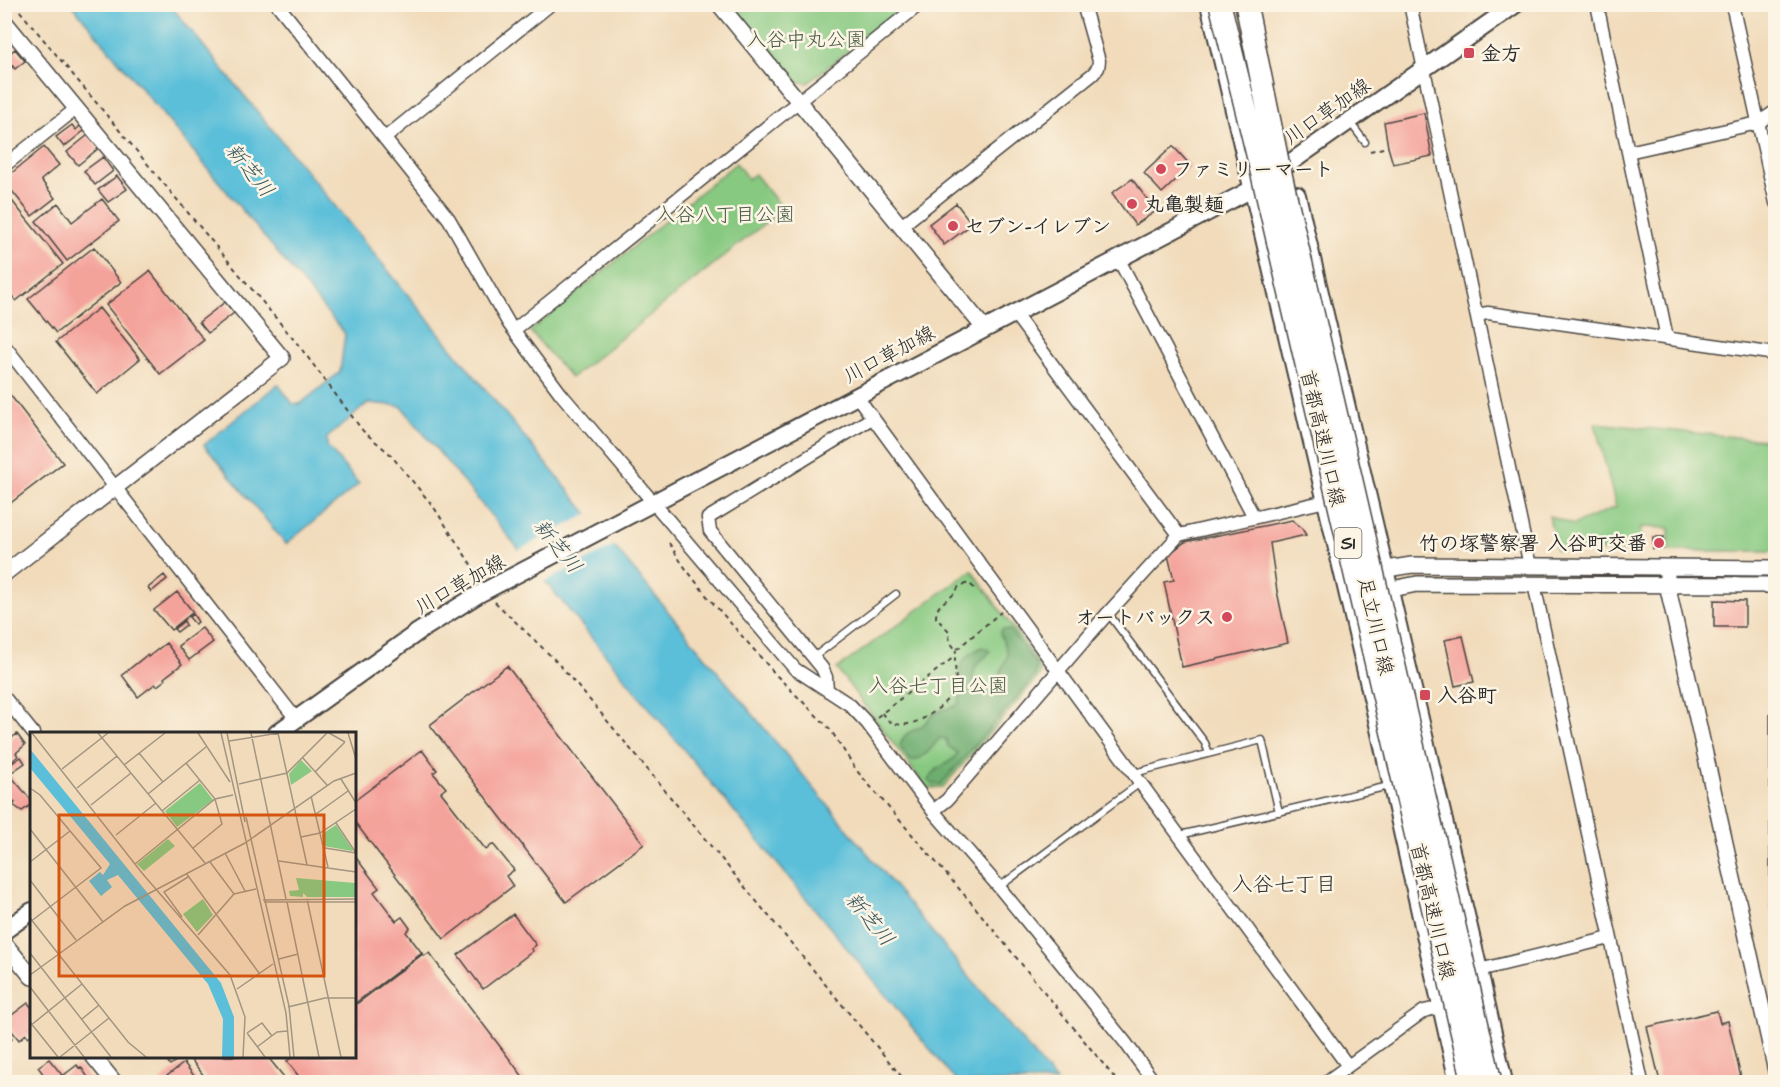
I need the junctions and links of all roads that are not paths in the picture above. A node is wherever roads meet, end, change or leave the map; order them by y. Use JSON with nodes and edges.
{"nodes":[{"id":1,"x":277,"y":4,"type":"edge"},
{"id":2,"x":550,"y":4,"type":"edge"},
{"id":3,"x":719,"y":4,"type":"edge"},
{"id":4,"x":920,"y":4,"type":"edge"},
{"id":5,"x":1083,"y":4,"type":"edge"},
{"id":6,"x":1209,"y":4,"type":"edge"},
{"id":7,"x":1220,"y":4,"type":"edge"},
{"id":8,"x":1246,"y":4,"type":"edge"},
{"id":9,"x":1255,"y":4,"type":"edge"},
{"id":10,"x":1410,"y":4,"type":"edge"},
{"id":11,"x":1516,"y":4,"type":"edge"},
{"id":12,"x":1597,"y":4,"type":"edge"},
{"id":13,"x":1732,"y":4,"type":"edge"},
{"id":14,"x":4,"y":21,"type":"edge"},
{"id":15,"x":1424,"y":70,"type":"junction"},
{"id":16,"x":798,"y":102,"type":"junction"},
{"id":17,"x":77,"y":108,"type":"junction"},
{"id":18,"x":1776,"y":111,"type":"edge"},
{"id":19,"x":1349,"y":121,"type":"junction"},
{"id":20,"x":1758,"y":123,"type":"junction"},
{"id":21,"x":386,"y":138,"type":"junction"},
{"id":22,"x":1365,"y":142,"type":"dead end"},
{"id":23,"x":1628,"y":152,"type":"junction"},
{"id":24,"x":1289,"y":163,"type":"junction"},
{"id":25,"x":4,"y":166,"type":"edge"},
{"id":26,"x":1254,"y":188,"type":"junction"},
{"id":27,"x":1776,"y":203,"type":"edge"},
{"id":28,"x":900,"y":226,"type":"junction"},
{"id":29,"x":1118,"y":258,"type":"junction"},
{"id":30,"x":1014,"y":313,"type":"junction"},
{"id":31,"x":1478,"y":315,"type":"junction"},
{"id":32,"x":984,"y":328,"type":"junction"},
{"id":33,"x":514,"y":330,"type":"junction"},
{"id":34,"x":1667,"y":338,"type":"junction"},
{"id":35,"x":4,"y":345,"type":"edge"},
{"id":36,"x":1776,"y":354,"type":"edge"},
{"id":37,"x":856,"y":395,"type":"junction"},
{"id":38,"x":872,"y":418,"type":"junction"},
{"id":39,"x":115,"y":489,"type":"junction"},
{"id":40,"x":1326,"y":501,"type":"junction"},
{"id":41,"x":652,"y":503,"type":"junction"},
{"id":42,"x":1254,"y":517,"type":"junction"},
{"id":43,"x":1179,"y":535,"type":"junction"},
{"id":44,"x":1530,"y":566,"type":"junction"},
{"id":45,"x":1667,"y":567,"type":"junction"},
{"id":46,"x":1776,"y":568,"type":"edge"},
{"id":47,"x":1384,"y":569,"type":"junction"},
{"id":48,"x":4,"y":574,"type":"edge"},
{"id":49,"x":1534,"y":584,"type":"junction"},
{"id":50,"x":1667,"y":584,"type":"junction"},
{"id":51,"x":1776,"y":585,"type":"edge"},
{"id":52,"x":1346,"y":588,"type":"junction"},
{"id":53,"x":1389,"y":589,"type":"junction"},
{"id":54,"x":896,"y":594,"type":"dead end"},
{"id":55,"x":1108,"y":613,"type":"junction"},
{"id":56,"x":813,"y":658,"type":"junction"},
{"id":57,"x":1058,"y":670,"type":"junction"},
{"id":58,"x":827,"y":690,"type":"junction"},
{"id":59,"x":4,"y":696,"type":"edge"},
{"id":60,"x":296,"y":719,"type":"junction"},
{"id":61,"x":32,"y":732,"type":"edge"},
{"id":62,"x":278,"y":732,"type":"edge"},
{"id":63,"x":1209,"y":753,"type":"junction"},
{"id":64,"x":1136,"y":778,"type":"junction"},
{"id":65,"x":1392,"y":785,"type":"junction"},
{"id":66,"x":933,"y":811,"type":"junction"},
{"id":67,"x":1279,"y":812,"type":"junction"},
{"id":68,"x":1180,"y":835,"type":"junction"},
{"id":69,"x":999,"y":887,"type":"junction"},
{"id":70,"x":30,"y":912,"type":"edge"},
{"id":71,"x":4,"y":931,"type":"edge"},
{"id":72,"x":1611,"y":938,"type":"junction"},
{"id":73,"x":4,"y":943,"type":"edge"},
{"id":74,"x":1479,"y":970,"type":"junction"},
{"id":75,"x":30,"y":975,"type":"edge"},
{"id":76,"x":1441,"y":1007,"type":"junction"},
{"id":77,"x":94,"y":1057,"type":"edge"},
{"id":78,"x":1348,"y":1066,"type":"junction"},
{"id":79,"x":1776,"y":1071,"type":"edge"},
{"id":80,"x":114,"y":1083,"type":"edge"},
{"id":81,"x":1154,"y":1083,"type":"edge"},
{"id":82,"x":1326,"y":1083,"type":"edge"},
{"id":83,"x":1458,"y":1083,"type":"edge"},
{"id":84,"x":1473,"y":1083,"type":"edge"},
{"id":85,"x":1491,"y":1083,"type":"edge"},
{"id":86,"x":1504,"y":1083,"type":"edge"},
{"id":87,"x":1642,"y":1083,"type":"edge"}],
"edges":[{"from":1,"to":21,"type":"street"},
{"from":2,"to":21,"type":"street"},
{"from":3,"to":16,"type":"street"},
{"from":4,"to":16,"type":"street"},
{"from":5,"to":28,"type":"street"},
{"from":6,"to":26,"type":"main road","name":"足立川口線"},
{"from":7,"to":84,"type":"highway","name":"首都高速川口線","number":"S1","bridge":true},
{"from":8,"to":85,"type":"highway","name":"首都高速川口線","number":"S1","bridge":true},
{"from":9,"to":24,"type":"main road","name":"足立川口線"},
{"from":10,"to":15,"type":"street"},
{"from":11,"to":15,"type":"main road","name":"川口草加線"},
{"from":12,"to":23,"type":"street"},
{"from":13,"to":20,"type":"street"},
{"from":14,"to":17,"type":"street"},
{"from":15,"to":19,"type":"main road","name":"川口草加線"},
{"from":15,"to":31,"type":"street"},
{"from":16,"to":28,"type":"street"},
{"from":16,"to":33,"type":"street"},
{"from":17,"to":25,"type":"street"},
{"from":17,"to":39,"type":"street"},
{"from":18,"to":20,"type":"street"},
{"from":19,"to":22,"type":"lane"},
{"from":19,"to":24,"type":"main road","name":"川口草加線"},
{"from":20,"to":23,"type":"street"},
{"from":20,"to":27,"type":"street"},
{"from":21,"to":33,"type":"street"},
{"from":23,"to":34,"type":"street"},
{"from":24,"to":26,"type":"main road","name":"川口草加線"},
{"from":24,"to":47,"type":"main road","name":"足立川口線"},
{"from":26,"to":29,"type":"main road","name":"川口草加線"},
{"from":26,"to":40,"type":"main road","name":"足立川口線"},
{"from":28,"to":32,"type":"street"},
{"from":29,"to":30,"type":"main road","name":"川口草加線"},
{"from":29,"to":42,"type":"street"},
{"from":30,"to":32,"type":"main road","name":"川口草加線"},
{"from":30,"to":43,"type":"street"},
{"from":31,"to":34,"type":"street"},
{"from":31,"to":44,"type":"street"},
{"from":32,"to":37,"type":"main road","name":"川口草加線"},
{"from":33,"to":41,"type":"street"},
{"from":34,"to":36,"type":"street"},
{"from":35,"to":39,"type":"street"},
{"from":37,"to":38,"type":"street"},
{"from":37,"to":41,"type":"main road","name":"川口草加線"},
{"from":38,"to":56,"type":"street"},
{"from":38,"to":57,"type":"street"},
{"from":39,"to":48,"type":"street"},
{"from":39,"to":60,"type":"street"},
{"from":40,"to":42,"type":"street"},
{"from":40,"to":52,"type":"main road","name":"足立川口線"},
{"from":41,"to":58,"type":"street"},
{"from":41,"to":60,"type":"main road","name":"川口草加線"},
{"from":42,"to":43,"type":"street"},
{"from":43,"to":55,"type":"street"},
{"from":44,"to":45,"type":"street"},
{"from":44,"to":47,"type":"street"},
{"from":45,"to":46,"type":"street"},
{"from":45,"to":50,"type":"street"},
{"from":47,"to":52,"type":"street"},
{"from":47,"to":53,"type":"main road","name":"足立川口線"},
{"from":49,"to":50,"type":"street"},
{"from":49,"to":53,"type":"street"},
{"from":49,"to":72,"type":"street"},
{"from":50,"to":51,"type":"street"},
{"from":50,"to":79,"type":"street"},
{"from":52,"to":53,"type":"street"},
{"from":52,"to":65,"type":"main road","name":"足立川口線"},
{"from":53,"to":74,"type":"main road","name":"足立川口線"},
{"from":54,"to":56,"type":"lane"},
{"from":55,"to":57,"type":"street"},
{"from":55,"to":63,"type":"lane"},
{"from":56,"to":58,"type":"street"},
{"from":57,"to":64,"type":"street"},
{"from":57,"to":66,"type":"street"},
{"from":58,"to":66,"type":"street"},
{"from":59,"to":61,"type":"street"},
{"from":60,"to":62,"type":"main road","name":"川口草加線"},
{"from":63,"to":64,"type":"lane"},
{"from":63,"to":67,"type":"lane"},
{"from":64,"to":68,"type":"street"},
{"from":64,"to":69,"type":"lane"},
{"from":65,"to":67,"type":"lane"},
{"from":65,"to":76,"type":"main road","name":"足立川口線"},
{"from":66,"to":69,"type":"street"},
{"from":67,"to":68,"type":"lane"},
{"from":68,"to":78,"type":"street"},
{"from":69,"to":81,"type":"street"},
{"from":70,"to":71,"type":"main road"},
{"from":72,"to":74,"type":"street"},
{"from":72,"to":87,"type":"street"},
{"from":73,"to":75,"type":"street"},
{"from":74,"to":86,"type":"main road","name":"足立川口線"},
{"from":76,"to":78,"type":"street"},
{"from":76,"to":83,"type":"main road","name":"足立川口線"},
{"from":77,"to":80,"type":"street"},
{"from":78,"to":82,"type":"street"}]}
